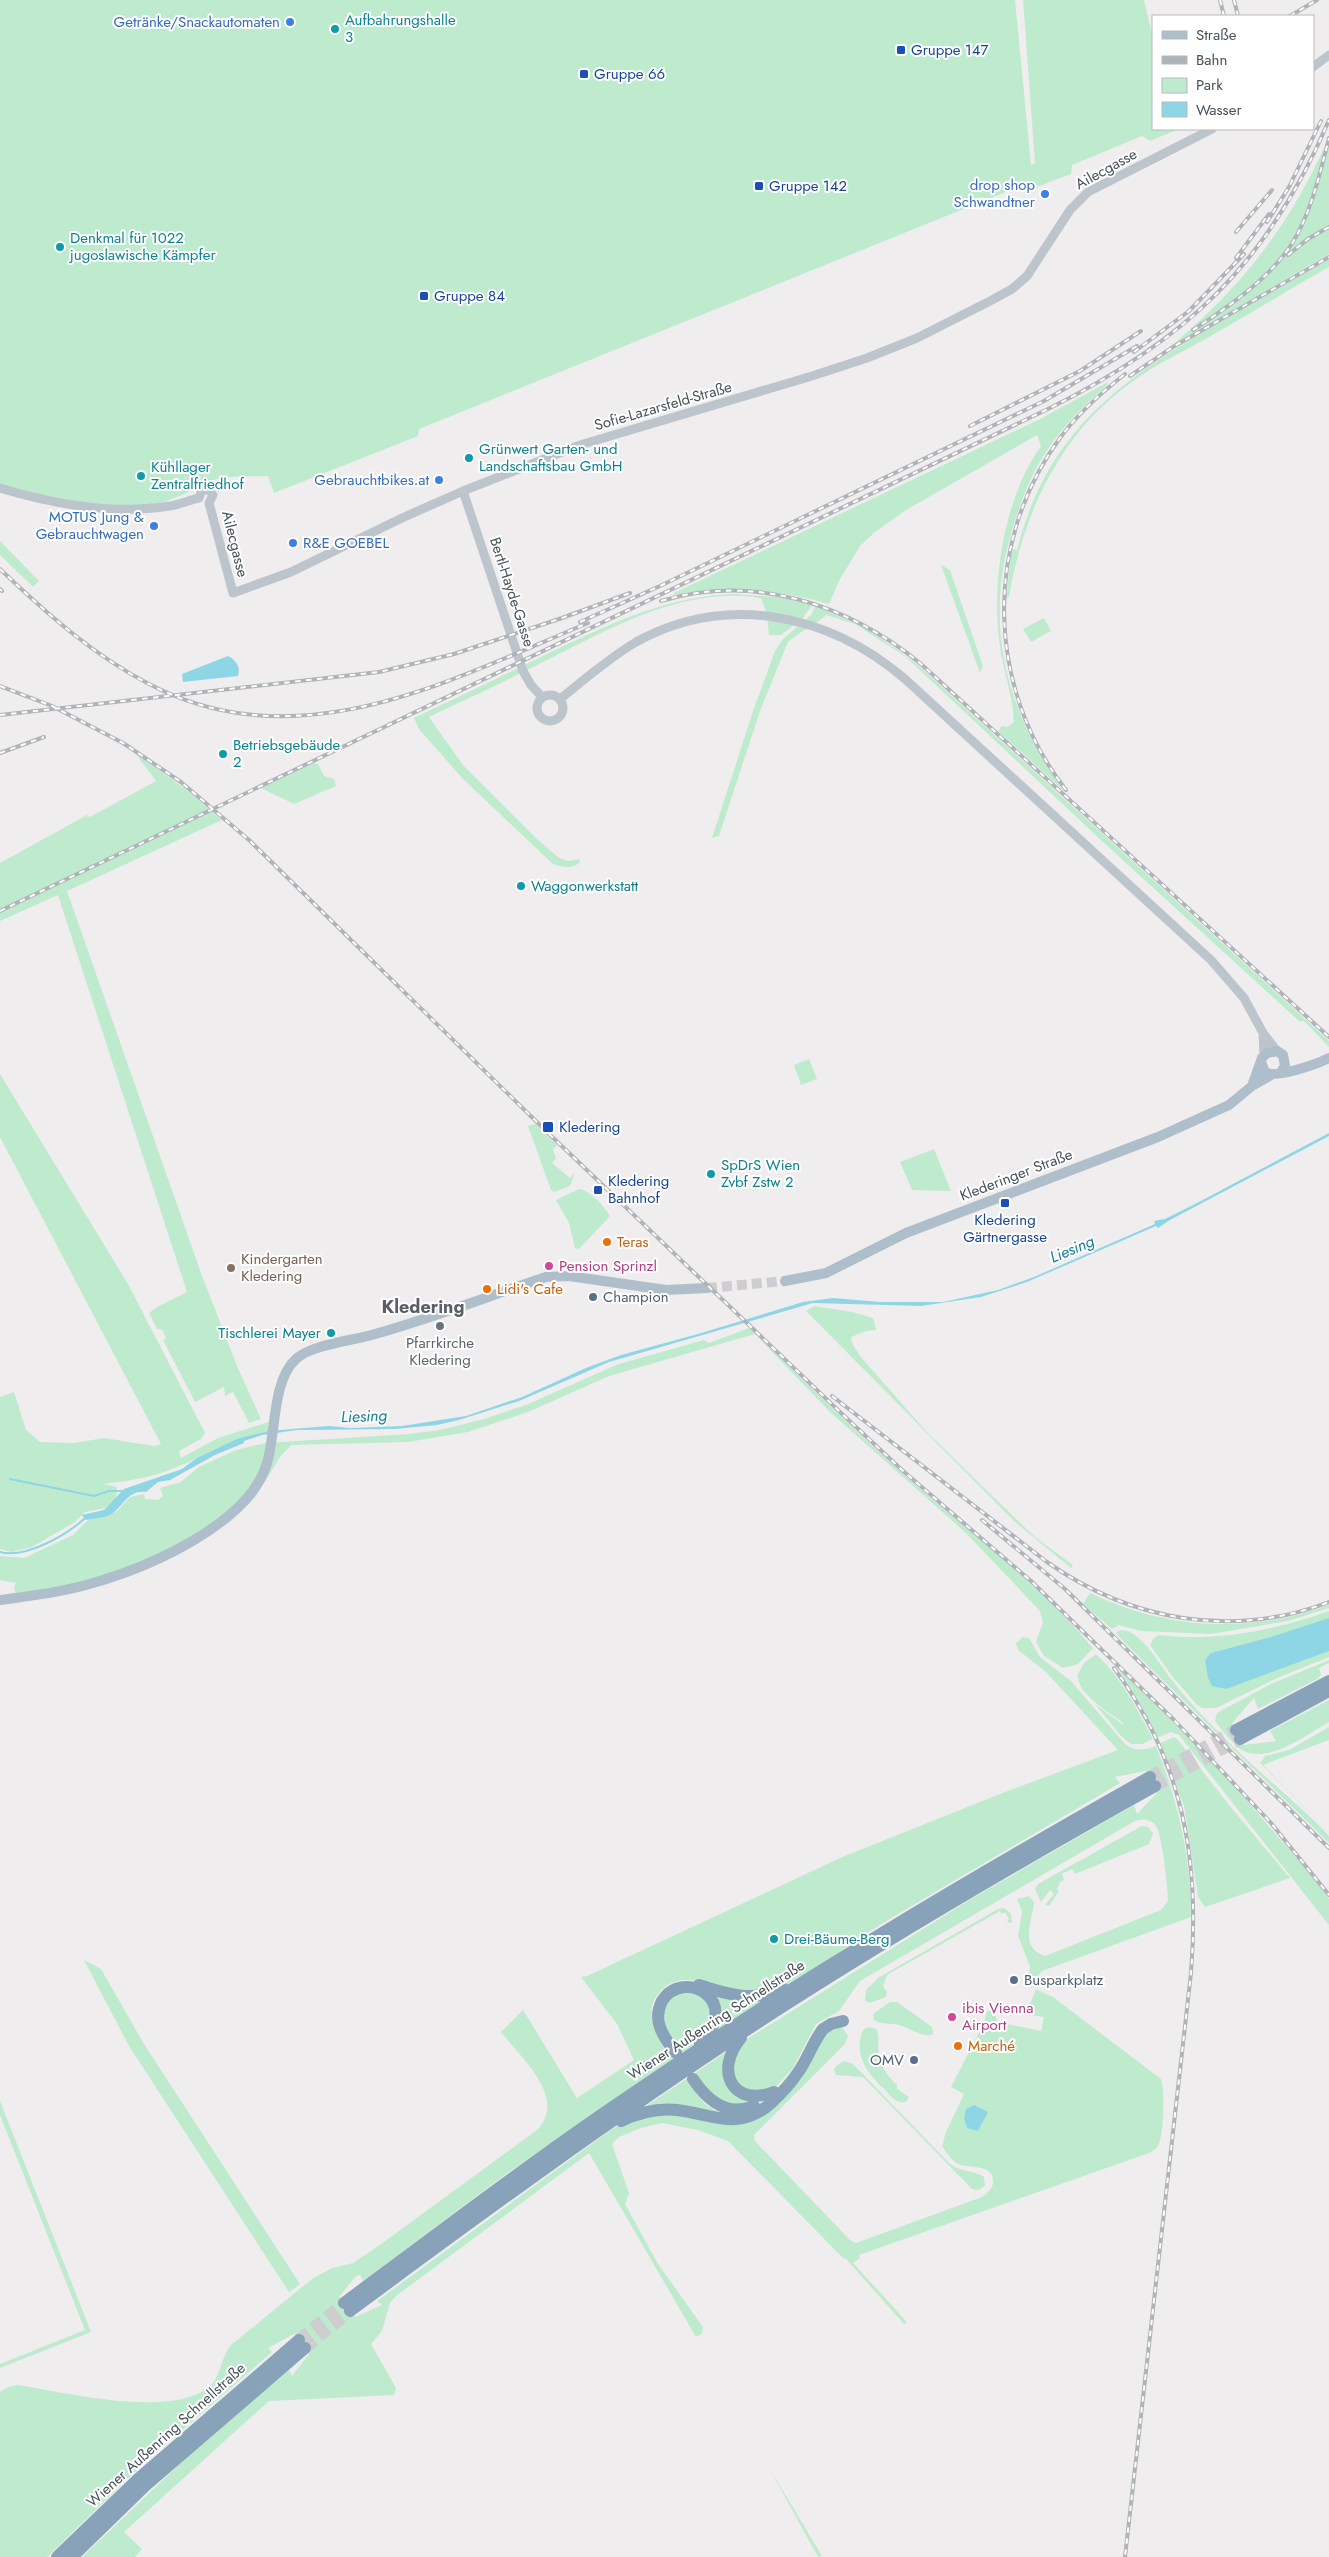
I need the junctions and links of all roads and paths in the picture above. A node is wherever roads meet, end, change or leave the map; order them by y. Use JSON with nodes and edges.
{"nodes":[{"id":1,"x":1329,"y":55,"type":"edge"},
{"id":2,"x":1314,"y":66,"type":"edge"},
{"id":3,"x":1210,"y":130,"type":"edge"},
{"id":4,"x":992,"y":300,"type":"joint"},
{"id":5,"x":0,"y":488,"type":"edge"},
{"id":6,"x":463,"y":491,"type":"junction"},
{"id":7,"x":233,"y":593,"type":"joint"},
{"id":8,"x":542,"y":697,"type":"junction"},
{"id":9,"x":560,"y":699,"type":"junction"},
{"id":10,"x":1263,"y":1033,"type":"junction"},
{"id":11,"x":1281,"y":1055,"type":"junction"},
{"id":12,"x":1329,"y":1058,"type":"edge"},
{"id":13,"x":1263,"y":1059,"type":"junction"},
{"id":14,"x":1304,"y":1066,"type":"junction"},
{"id":15,"x":1276,"y":1073,"type":"junction"},
{"id":16,"x":1252,"y":1086,"type":"junction"},
{"id":17,"x":785,"y":1281,"type":"tunnel mouth"},
{"id":18,"x":707,"y":1288,"type":"tunnel mouth"},
{"id":19,"x":0,"y":1600,"type":"edge"},
{"id":20,"x":1329,"y":1681,"type":"edge"},
{"id":21,"x":1329,"y":1691,"type":"edge"},
{"id":22,"x":805,"y":1981,"type":"junction"},
{"id":23,"x":842,"y":2017,"type":"dead end"},
{"id":24,"x":748,"y":2029,"type":"junction"},
{"id":25,"x":691,"y":2080,"type":"dead end"},
{"id":26,"x":776,"y":2094,"type":"junction"},
{"id":27,"x":625,"y":2098,"type":"junction"},
{"id":28,"x":596,"y":2132,"type":"junction"},
{"id":29,"x":57,"y":2557,"type":"edge"},
{"id":30,"x":72,"y":2557,"type":"edge"}],
"edges":[{"from":1,"to":2,"type":"street"},
{"from":3,"to":4,"type":"street","name":"Ailecgasse"},
{"from":4,"to":6,"type":"street","name":"Sofie-Lazarsfeld-Straße"},
{"from":5,"to":7,"type":"street","name":"Ailecgasse"},
{"from":6,"to":7,"type":"street","name":"Sofie-Lazarsfeld-Straße"},
{"from":6,"to":8,"type":"street","name":"Bertl-Hayde-Gasse"},
{"from":8,"to":9,"type":"street"},
{"from":8,"to":9,"type":"street"},
{"from":9,"to":10,"type":"street"},
{"from":10,"to":11,"type":"street"},
{"from":10,"to":13,"type":"street"},
{"from":11,"to":13,"type":"main road"},
{"from":11,"to":14,"type":"main road"},
{"from":11,"to":15,"type":"main road"},
{"from":12,"to":14,"type":"main road","name":"Klederinger Straße"},
{"from":13,"to":15,"type":"main road"},
{"from":13,"to":16,"type":"main road","name":"Klederinger Straße"},
{"from":14,"to":15,"type":"main road","name":"Klederinger Straße"},
{"from":15,"to":16,"type":"main road","name":"Klederinger Straße"},
{"from":16,"to":17,"type":"main road","name":"Klederinger Straße"},
{"from":18,"to":19,"type":"main road"},
{"from":20,"to":21,"type":"highway"},
{"from":22,"to":24,"type":"highway","name":"Wiener Außenring Schnellstraße"},
{"from":22,"to":27,"type":"highway","name":"Wiener Außenring Schnellstraße"},
{"from":22,"to":27,"type":"highway"},
{"from":23,"to":26,"type":"highway"},
{"from":24,"to":26,"type":"highway"},
{"from":24,"to":28,"type":"highway","name":"Wiener Außenring Schnellstraße"},
{"from":25,"to":26,"type":"highway"},
{"from":26,"to":28,"type":"highway"},
{"from":27,"to":28,"type":"highway","name":"Wiener Außenring Schnellstraße"},
{"from":29,"to":30,"type":"highway","name":"Wiener Außenring Schnellstraße"}]}
